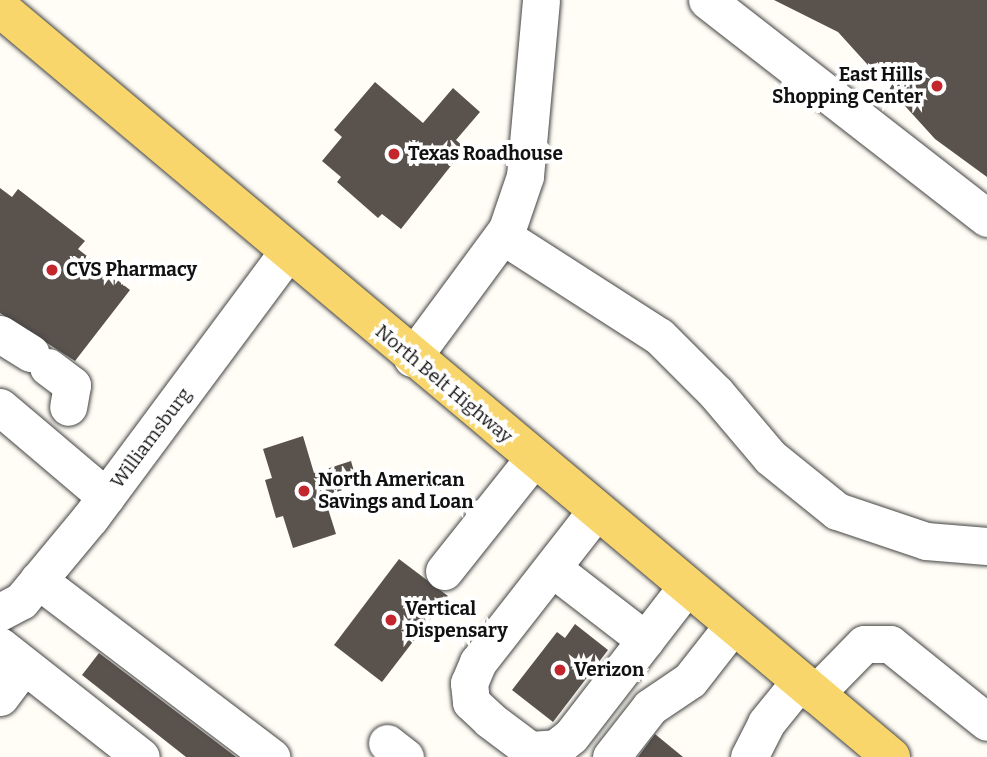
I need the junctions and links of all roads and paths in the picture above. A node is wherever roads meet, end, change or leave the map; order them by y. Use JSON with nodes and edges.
{"nodes":[{"id":1,"x":541,"y":0,"type":"edge"},
{"id":2,"x":707,"y":0,"type":"edge"},
{"id":3,"x":1,"y":8,"type":"edge"},
{"id":4,"x":987,"y":218,"type":"edge"},
{"id":5,"x":503,"y":236,"type":"junction"},
{"id":6,"x":288,"y":251,"type":"junction"},
{"id":7,"x":26,"y":351,"type":"edge"},
{"id":8,"x":412,"y":358,"type":"junction"},
{"id":9,"x":0,"y":407,"type":"edge"},
{"id":10,"x":68,"y":407,"type":"dead end"},
{"id":11,"x":533,"y":459,"type":"junction"},
{"id":12,"x":106,"y":498,"type":"junction"},
{"id":13,"x":596,"y":511,"type":"junction"},
{"id":14,"x":987,"y":546,"type":"edge"},
{"id":15,"x":552,"y":568,"type":"junction"},
{"id":16,"x":444,"y":571,"type":"dead end"},
{"id":17,"x":38,"y":580,"type":"junction"},
{"id":18,"x":687,"y":587,"type":"junction"},
{"id":19,"x":0,"y":612,"type":"edge"},
{"id":20,"x":733,"y":625,"type":"junction"},
{"id":21,"x":646,"y":640,"type":"junction"},
{"id":22,"x":12,"y":656,"type":"edge"},
{"id":23,"x":808,"y":688,"type":"junction"},
{"id":24,"x":0,"y":697,"type":"edge"},
{"id":25,"x":987,"y":722,"type":"edge"},
{"id":26,"x":141,"y":757,"type":"edge"},
{"id":27,"x":271,"y":757,"type":"edge"},
{"id":28,"x":611,"y":757,"type":"edge"},
{"id":29,"x":749,"y":757,"type":"edge"},
{"id":30,"x":891,"y":757,"type":"edge"}],
"edges":[{"from":1,"to":5,"type":"street"},
{"from":2,"to":4,"type":"street"},
{"from":3,"to":6,"type":"main road","name":"North Belt Highway"},
{"from":5,"to":8,"type":"street"},
{"from":5,"to":14,"type":"street"},
{"from":6,"to":8,"type":"main road","name":"North Belt Highway"},
{"from":6,"to":12,"type":"street","name":"Williamsburg"},
{"from":7,"to":10,"type":"street"},
{"from":8,"to":11,"type":"main road","name":"North Belt Highway"},
{"from":9,"to":12,"type":"street"},
{"from":11,"to":13,"type":"main road","name":"North Belt Highway"},
{"from":11,"to":16,"type":"street"},
{"from":12,"to":17,"type":"street","name":"Williamsburg"},
{"from":13,"to":15,"type":"street"},
{"from":13,"to":18,"type":"main road","name":"North Belt Highway"},
{"from":15,"to":21,"type":"street"},
{"from":15,"to":21,"type":"street"},
{"from":17,"to":19,"type":"street","name":"Williamsburg"},
{"from":17,"to":27,"type":"street"},
{"from":18,"to":20,"type":"main road","name":"North Belt Highway"},
{"from":18,"to":21,"type":"street"},
{"from":20,"to":23,"type":"main road","name":"North Belt Highway"},
{"from":20,"to":28,"type":"street"},
{"from":22,"to":24,"type":"street"},
{"from":22,"to":26,"type":"street"},
{"from":23,"to":25,"type":"street"},
{"from":23,"to":29,"type":"street"},
{"from":23,"to":30,"type":"main road","name":"North Belt Highway"}]}
